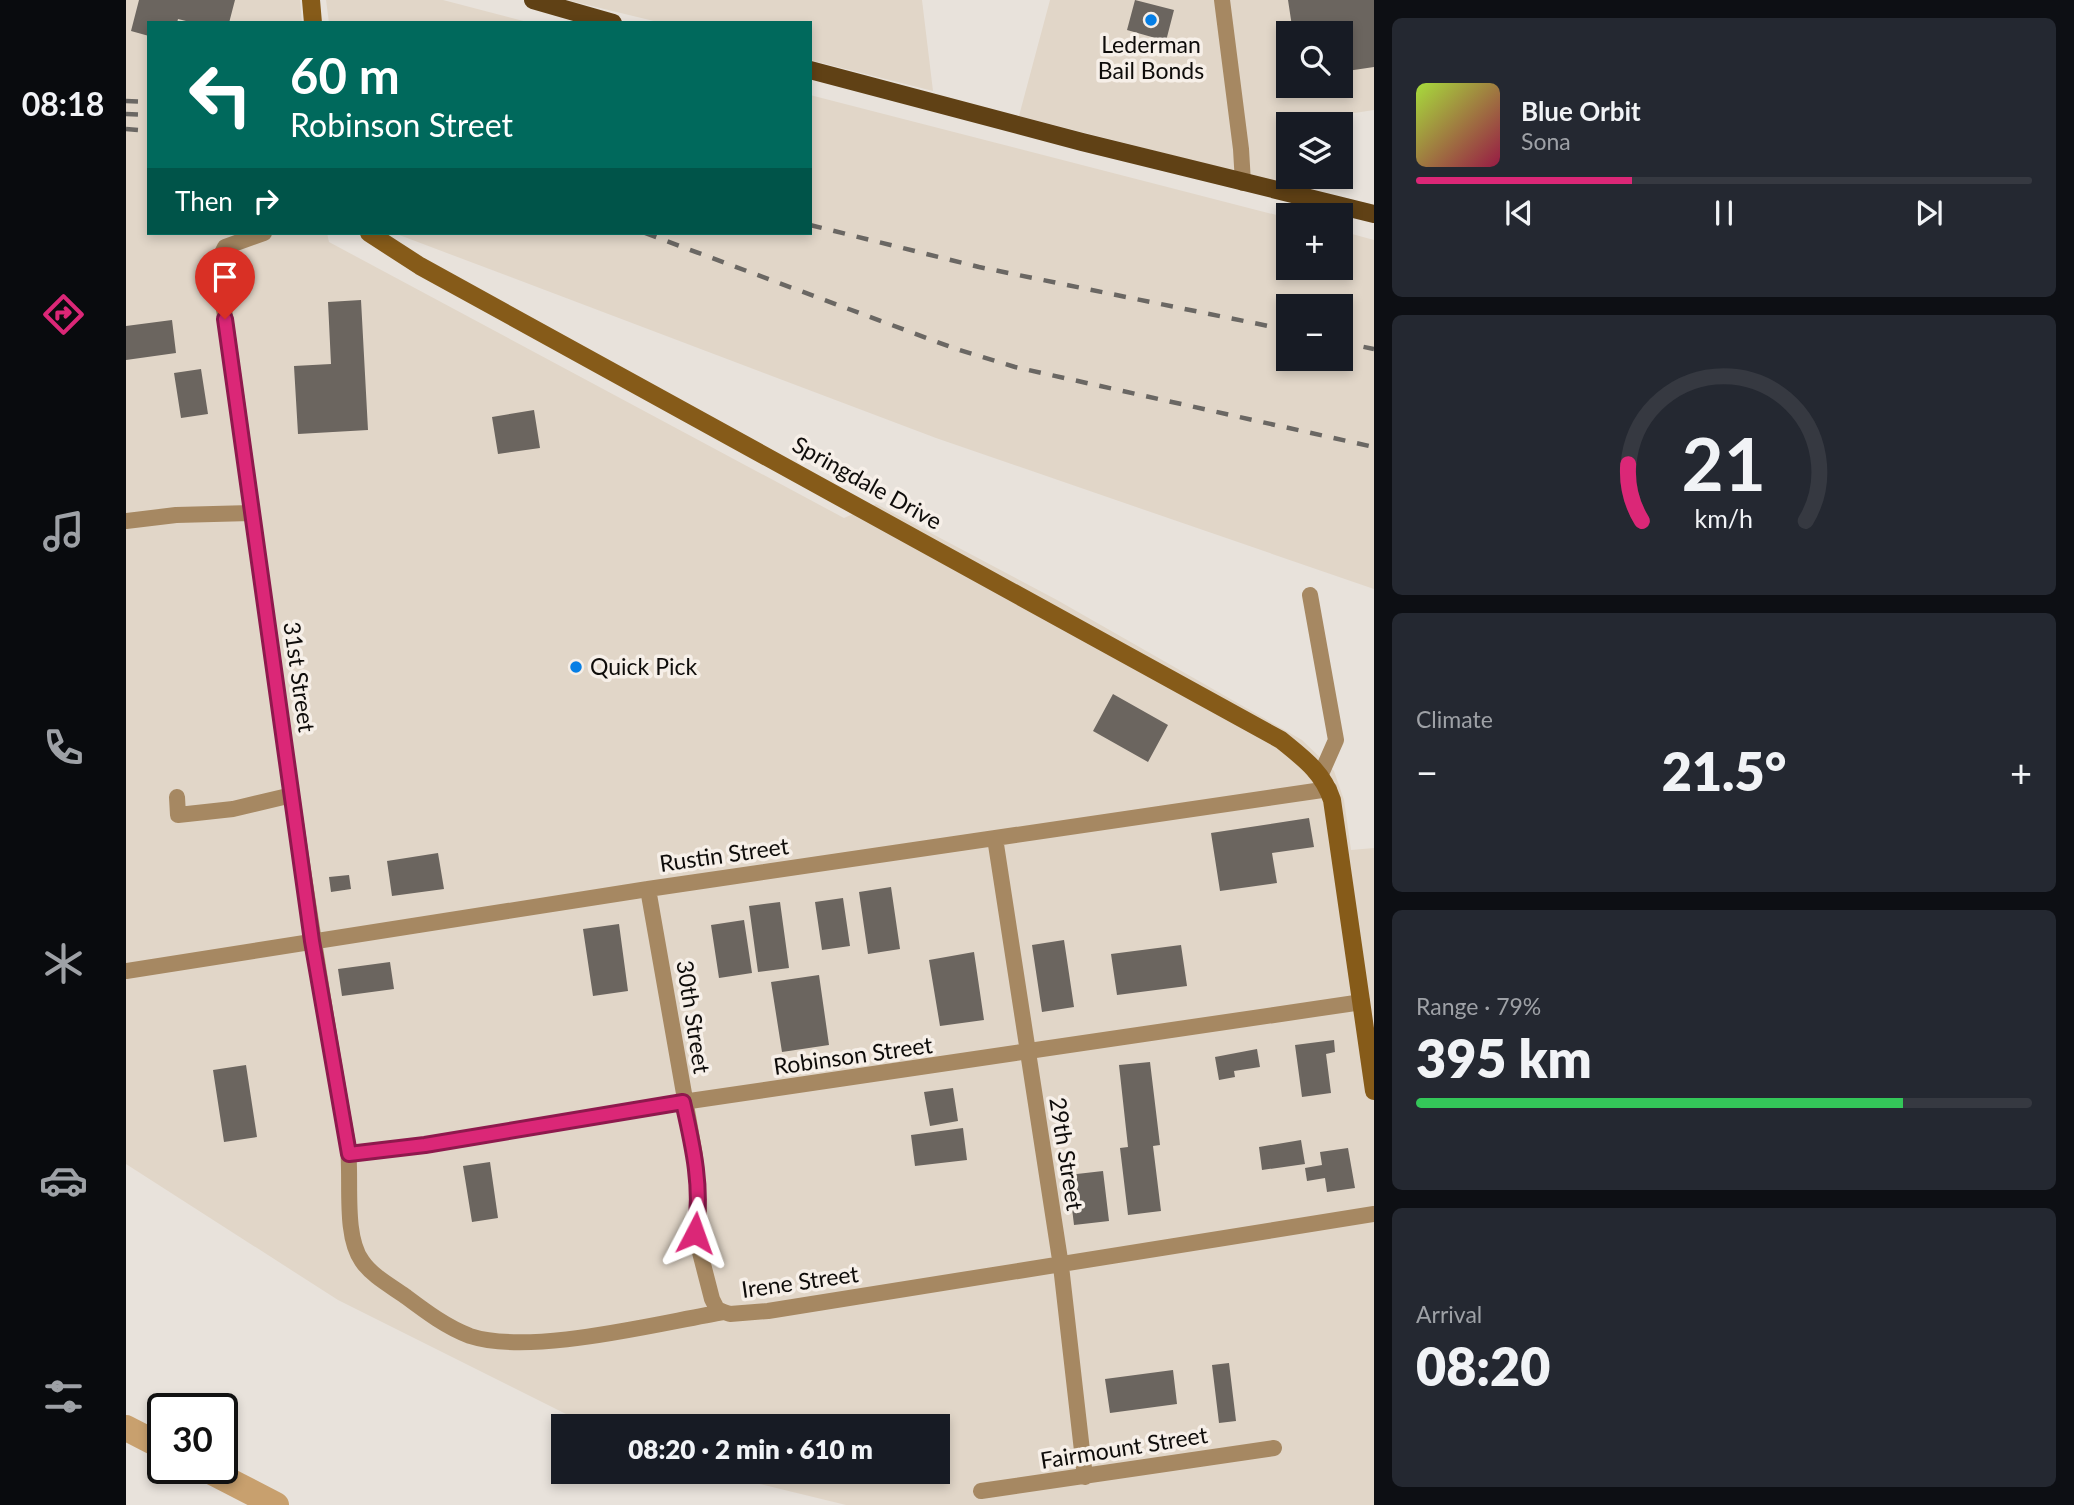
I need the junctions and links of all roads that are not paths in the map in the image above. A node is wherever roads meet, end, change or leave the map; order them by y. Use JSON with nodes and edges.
{"nodes":[{"id":1,"x":311,"y":0,"type":"edge"},
{"id":2,"x":533,"y":0,"type":"edge"},
{"id":3,"x":1222,"y":0,"type":"edge"},
{"id":4,"x":313,"y":21,"type":"edge"},
{"id":5,"x":606,"y":21,"type":"edge"},
{"id":6,"x":812,"y":72,"type":"edge"},
{"id":7,"x":1242,"y":183,"type":"junction"},
{"id":8,"x":1374,"y":215,"type":"edge"},
{"id":9,"x":257,"y":235,"type":"edge"},
{"id":10,"x":372,"y":235,"type":"edge"},
{"id":11,"x":251,"y":513,"type":"junction"},
{"id":12,"x":126,"y":521,"type":"edge"},
{"id":13,"x":1310,"y":595,"type":"dead end"},
{"id":14,"x":1325,"y":781,"type":"junction"},
{"id":15,"x":292,"y":795,"type":"junction"},
{"id":16,"x":177,"y":797,"type":"dead end"},
{"id":17,"x":995,"y":838,"type":"junction"},
{"id":18,"x":648,"y":889,"type":"junction"},
{"id":19,"x":312,"y":941,"type":"junction"},
{"id":20,"x":126,"y":971,"type":"edge"},
{"id":21,"x":1362,"y":1002,"type":"junction"},
{"id":22,"x":1027,"y":1053,"type":"junction"},
{"id":23,"x":1374,"y":1091,"type":"edge"},
{"id":24,"x":683,"y":1102,"type":"junction"},
{"id":25,"x":349,"y":1154,"type":"junction"},
{"id":26,"x":1374,"y":1214,"type":"edge"},
{"id":27,"x":1061,"y":1266,"type":"junction"},
{"id":28,"x":724,"y":1312,"type":"junction"},
{"id":29,"x":1274,"y":1448,"type":"dead end"},
{"id":30,"x":1085,"y":1477,"type":"junction"},
{"id":31,"x":981,"y":1491,"type":"dead end"}],
"edges":[{"from":1,"to":4,"type":"street"},
{"from":2,"to":5,"type":"main road"},
{"from":3,"to":7,"type":"street"},
{"from":6,"to":7,"type":"main road"},
{"from":7,"to":8,"type":"main road"},
{"from":9,"to":11,"type":"street","name":"31st Street"},
{"from":10,"to":14,"type":"street","name":"Springdale Drive"},
{"from":11,"to":12,"type":"street"},
{"from":11,"to":15,"type":"street","name":"31st Street"},
{"from":13,"to":14,"type":"street"},
{"from":14,"to":17,"type":"street","name":"Rustin Street"},
{"from":14,"to":21,"type":"street"},
{"from":15,"to":16,"type":"street"},
{"from":15,"to":19,"type":"street","name":"31st Street"},
{"from":17,"to":18,"type":"street","name":"Rustin Street"},
{"from":17,"to":22,"type":"street","name":"29th Street"},
{"from":18,"to":19,"type":"street","name":"Rustin Street"},
{"from":18,"to":24,"type":"street","name":"30th Street"},
{"from":19,"to":20,"type":"street","name":"Rustin Street"},
{"from":19,"to":25,"type":"street","name":"31st Street"},
{"from":21,"to":22,"type":"street","name":"Robinson Street"},
{"from":21,"to":23,"type":"street"},
{"from":22,"to":24,"type":"street","name":"Robinson Street"},
{"from":22,"to":27,"type":"street","name":"29th Street"},
{"from":24,"to":25,"type":"street","name":"Robinson Street"},
{"from":24,"to":28,"type":"street","name":"30th Street"},
{"from":25,"to":28,"type":"street","name":"Irene Street"},
{"from":26,"to":27,"type":"street","name":"Irene Street"},
{"from":27,"to":28,"type":"street","name":"Irene Street"},
{"from":27,"to":30,"type":"street","name":"29th Street"},
{"from":29,"to":30,"type":"street","name":"Fairmount Street"},
{"from":30,"to":31,"type":"street","name":"Fairmount Street"}]}
